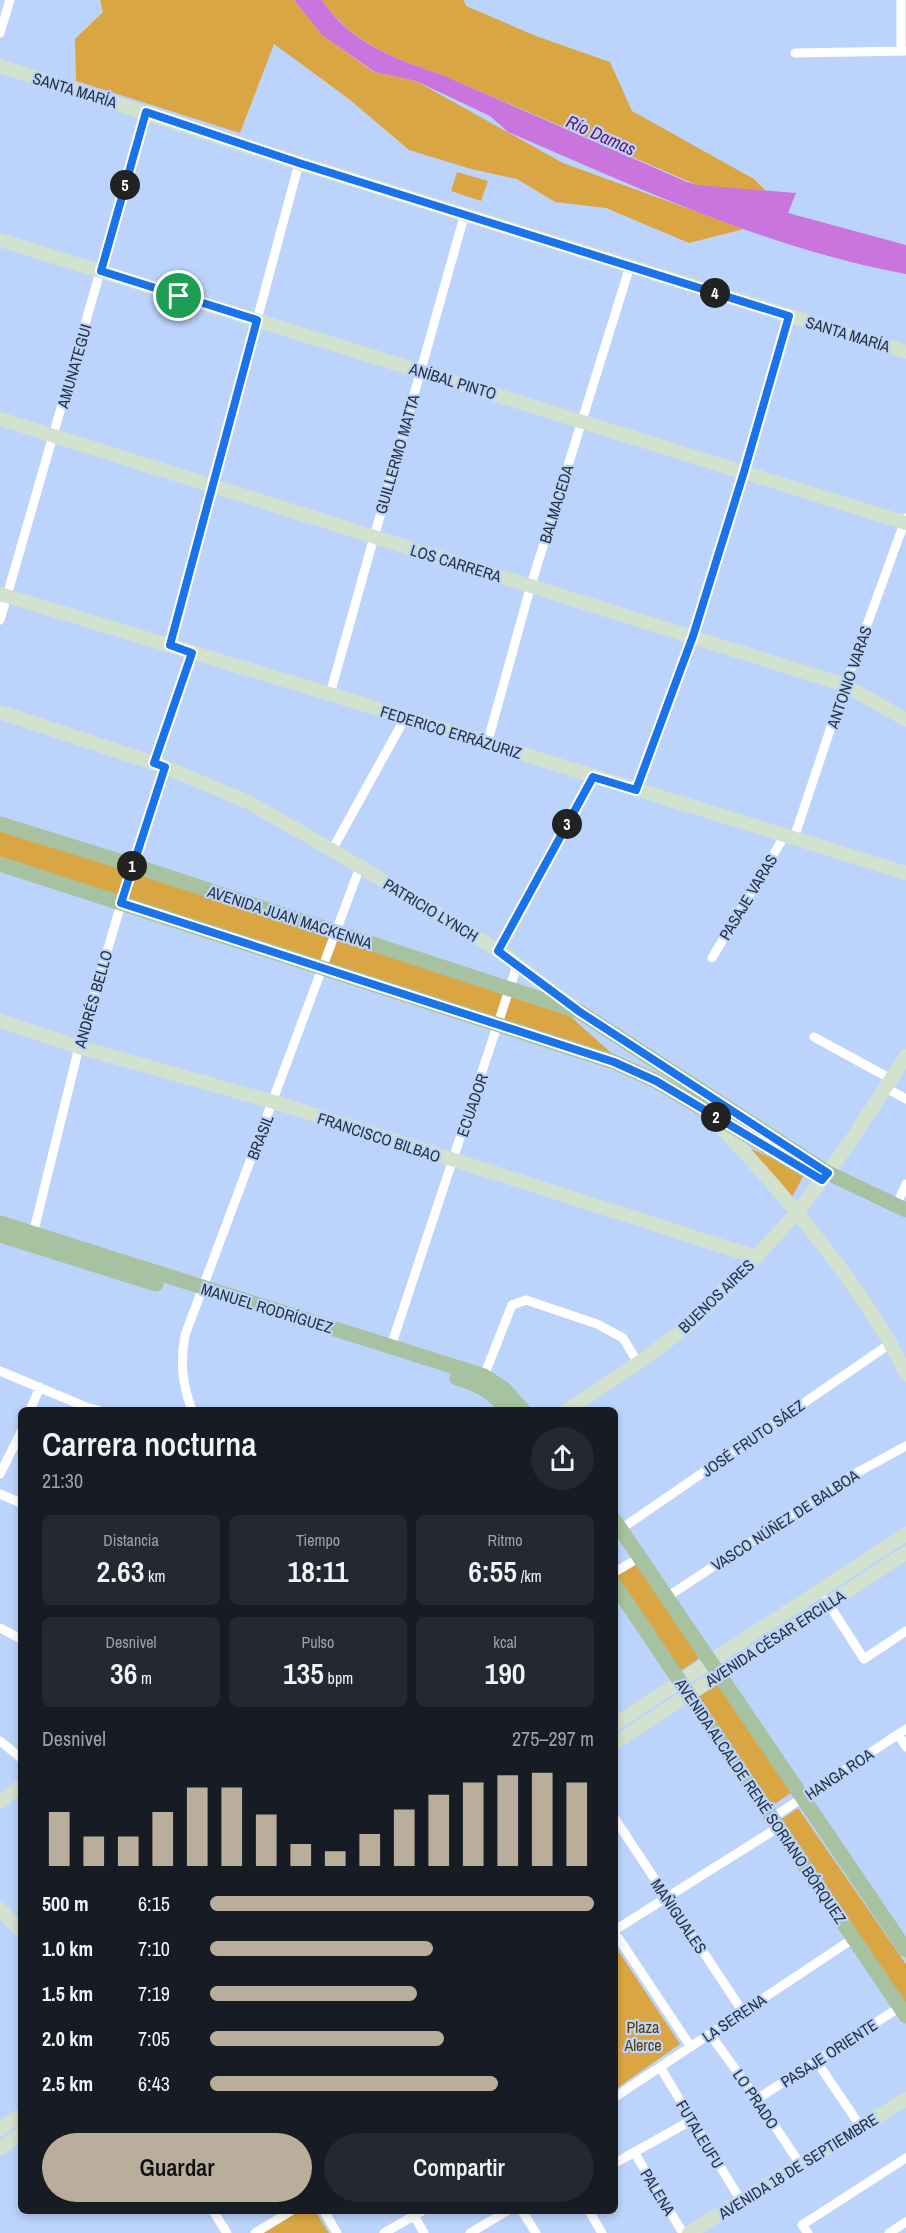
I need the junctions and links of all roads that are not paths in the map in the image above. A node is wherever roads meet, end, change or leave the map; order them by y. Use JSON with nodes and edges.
{"nodes":[{"id":1,"x":10,"y":0,"type":"edge"},
{"id":2,"x":901,"y":0,"type":"edge"},
{"id":3,"x":0,"y":33,"type":"edge"},
{"id":4,"x":903,"y":51,"type":"edge"},
{"id":5,"x":795,"y":52,"type":"dead end"},
{"id":6,"x":0,"y":66,"type":"edge"},
{"id":7,"x":146,"y":112,"type":"junction"},
{"id":8,"x":299,"y":163,"type":"junction"},
{"id":9,"x":465,"y":213,"type":"junction"},
{"id":10,"x":0,"y":240,"type":"edge"},
{"id":11,"x":630,"y":266,"type":"junction"},
{"id":12,"x":101,"y":271,"type":"junction"},
{"id":13,"x":789,"y":316,"type":"junction"},
{"id":14,"x":257,"y":320,"type":"junction"},
{"id":15,"x":906,"y":352,"type":"edge"},
{"id":16,"x":421,"y":371,"type":"junction"},
{"id":17,"x":0,"y":419,"type":"edge"},
{"id":18,"x":581,"y":421,"type":"junction"},
{"id":19,"x":54,"y":437,"type":"junction"},
{"id":20,"x":744,"y":472,"type":"junction"},
{"id":21,"x":212,"y":487,"type":"junction"},
{"id":22,"x":905,"y":520,"type":"edge"},
{"id":23,"x":374,"y":538,"type":"junction"},
{"id":24,"x":531,"y":585,"type":"junction"},
{"id":25,"x":4,"y":595,"type":"edge"},
{"id":26,"x":0,"y":620,"type":"edge"},
{"id":27,"x":693,"y":636,"type":"junction"},
{"id":28,"x":170,"y":645,"type":"junction"},
{"id":29,"x":192,"y":653,"type":"junction"},
{"id":30,"x":845,"y":685,"type":"junction"},
{"id":31,"x":330,"y":694,"type":"junction"},
{"id":32,"x":0,"y":712,"type":"edge"},
{"id":33,"x":405,"y":718,"type":"junction"},
{"id":34,"x":906,"y":720,"type":"edge"},
{"id":35,"x":487,"y":744,"type":"junction"},
{"id":36,"x":159,"y":765,"type":"junction"},
{"id":37,"x":593,"y":777,"type":"junction"},
{"id":38,"x":636,"y":790,"type":"junction"},
{"id":39,"x":0,"y":824,"type":"edge"},
{"id":40,"x":789,"y":837,"type":"junction"},
{"id":41,"x":332,"y":850,"type":"junction"},
{"id":42,"x":0,"y":864,"type":"edge"},
{"id":43,"x":132,"y":865,"type":"junction"},
{"id":44,"x":360,"y":867,"type":"junction"},
{"id":45,"x":904,"y":869,"type":"edge"},
{"id":46,"x":121,"y":903,"type":"junction"},
{"id":47,"x":336,"y":933,"type":"junction"},
{"id":48,"x":498,"y":951,"type":"junction"},
{"id":49,"x":712,"y":958,"type":"dead end"},
{"id":50,"x":517,"y":966,"type":"junction"},
{"id":51,"x":323,"y":968,"type":"junction"},
{"id":52,"x":511,"y":989,"type":"junction"},
{"id":53,"x":580,"y":1012,"type":"junction"},
{"id":54,"x":0,"y":1021,"type":"edge"},
{"id":55,"x":499,"y":1025,"type":"junction"},
{"id":56,"x":814,"y":1037,"type":"dead end"},
{"id":57,"x":80,"y":1047,"type":"junction"},
{"id":58,"x":906,"y":1056,"type":"edge"},
{"id":59,"x":888,"y":1083,"type":"junction"},
{"id":60,"x":906,"y":1099,"type":"edge"},
{"id":61,"x":274,"y":1102,"type":"junction"},
{"id":62,"x":704,"y":1109,"type":"junction"},
{"id":63,"x":453,"y":1161,"type":"junction"},
{"id":64,"x":826,"y":1178,"type":"junction"},
{"id":65,"x":906,"y":1184,"type":"edge"},
{"id":66,"x":901,"y":1208,"type":"edge"},
{"id":67,"x":797,"y":1213,"type":"junction"},
{"id":68,"x":906,"y":1219,"type":"edge"},
{"id":69,"x":0,"y":1223,"type":"edge"},
{"id":70,"x":33,"y":1234,"type":"junction"},
{"id":71,"x":0,"y":1235,"type":"edge"},
{"id":72,"x":756,"y":1257,"type":"junction"},
{"id":73,"x":201,"y":1293,"type":"junction"},
{"id":74,"x":891,"y":1343,"type":"junction"},
{"id":75,"x":391,"y":1346,"type":"junction"},
{"id":76,"x":638,"y":1363,"type":"junction"},
{"id":77,"x":0,"y":1371,"type":"edge"},
{"id":78,"x":906,"y":1374,"type":"edge"},
{"id":79,"x":484,"y":1376,"type":"junction"},
{"id":80,"x":40,"y":1387,"type":"junction"},
{"id":81,"x":31,"y":1407,"type":"edge"},
{"id":82,"x":86,"y":1407,"type":"edge"},
{"id":83,"x":189,"y":1407,"type":"edge"},
{"id":84,"x":503,"y":1407,"type":"edge"},
{"id":85,"x":519,"y":1407,"type":"edge"},
{"id":86,"x":572,"y":1407,"type":"edge"},
{"id":87,"x":18,"y":1438,"type":"edge"},
{"id":88,"x":906,"y":1446,"type":"edge"},
{"id":89,"x":0,"y":1474,"type":"edge"},
{"id":90,"x":0,"y":1494,"type":"edge"},
{"id":91,"x":18,"y":1502,"type":"edge"},
{"id":92,"x":618,"y":1527,"type":"edge"},
{"id":93,"x":618,"y":1529,"type":"edge"},
{"id":94,"x":906,"y":1534,"type":"edge"},
{"id":95,"x":906,"y":1553,"type":"edge"},
{"id":96,"x":640,"y":1557,"type":"junction"},
{"id":97,"x":618,"y":1570,"type":"edge"},
{"id":98,"x":618,"y":1590,"type":"edge"},
{"id":99,"x":819,"y":1590,"type":"junction"},
{"id":100,"x":667,"y":1597,"type":"junction"},
{"id":101,"x":828,"y":1603,"type":"junction"},
{"id":102,"x":0,"y":1628,"type":"edge"},
{"id":103,"x":906,"y":1631,"type":"edge"},
{"id":104,"x":18,"y":1637,"type":"edge"},
{"id":105,"x":710,"y":1661,"type":"junction"},
{"id":106,"x":719,"y":1675,"type":"junction"},
{"id":107,"x":680,"y":1681,"type":"junction"},
{"id":108,"x":689,"y":1695,"type":"junction"},
{"id":109,"x":618,"y":1722,"type":"edge"},
{"id":110,"x":902,"y":1731,"type":"edge"},
{"id":111,"x":0,"y":1741,"type":"edge"},
{"id":112,"x":618,"y":1741,"type":"edge"},
{"id":113,"x":906,"y":1746,"type":"edge"},
{"id":114,"x":18,"y":1756,"type":"edge"},
{"id":115,"x":18,"y":1788,"type":"edge"},
{"id":116,"x":803,"y":1798,"type":"junction"},
{"id":117,"x":0,"y":1802,"type":"edge"},
{"id":118,"x":776,"y":1823,"type":"junction"},
{"id":119,"x":618,"y":1824,"type":"edge"},
{"id":120,"x":667,"y":1897,"type":"junction"},
{"id":121,"x":0,"y":1909,"type":"edge"},
{"id":122,"x":18,"y":1928,"type":"edge"},
{"id":123,"x":618,"y":1929,"type":"edge"},
{"id":124,"x":618,"y":1936,"type":"edge"},
{"id":125,"x":854,"y":1938,"type":"junction"},
{"id":126,"x":906,"y":1950,"type":"edge"},
{"id":127,"x":903,"y":2011,"type":"edge"},
{"id":128,"x":743,"y":2012,"type":"junction"},
{"id":129,"x":710,"y":2034,"type":"junction"},
{"id":130,"x":691,"y":2047,"type":"junction"},
{"id":131,"x":817,"y":2062,"type":"junction"},
{"id":132,"x":660,"y":2067,"type":"junction"},
{"id":133,"x":618,"y":2095,"type":"edge"},
{"id":134,"x":757,"y":2099,"type":"junction"},
{"id":135,"x":906,"y":2099,"type":"edge"},
{"id":136,"x":18,"y":2117,"type":"edge"},
{"id":137,"x":692,"y":2120,"type":"junction"},
{"id":138,"x":861,"y":2127,"type":"junction"},
{"id":139,"x":0,"y":2129,"type":"edge"},
{"id":140,"x":18,"y":2136,"type":"edge"},
{"id":141,"x":0,"y":2149,"type":"edge"},
{"id":142,"x":634,"y":2152,"type":"junction"},
{"id":143,"x":906,"y":2158,"type":"edge"},
{"id":144,"x":618,"y":2161,"type":"edge"},
{"id":145,"x":800,"y":2164,"type":"junction"},
{"id":146,"x":741,"y":2201,"type":"junction"},
{"id":147,"x":215,"y":2214,"type":"edge"},
{"id":148,"x":286,"y":2214,"type":"edge"},
{"id":149,"x":326,"y":2214,"type":"edge"},
{"id":150,"x":416,"y":2214,"type":"edge"},
{"id":151,"x":418,"y":2214,"type":"edge"},
{"id":152,"x":502,"y":2214,"type":"edge"},
{"id":153,"x":524,"y":2214,"type":"edge"},
{"id":154,"x":591,"y":2214,"type":"edge"},
{"id":155,"x":906,"y":2222,"type":"edge"},
{"id":156,"x":227,"y":2233,"type":"edge"},
{"id":157,"x":255,"y":2233,"type":"edge"},
{"id":158,"x":337,"y":2233,"type":"edge"},
{"id":159,"x":384,"y":2233,"type":"edge"},
{"id":160,"x":424,"y":2233,"type":"edge"},
{"id":161,"x":470,"y":2233,"type":"edge"},
{"id":162,"x":536,"y":2233,"type":"edge"},
{"id":163,"x":602,"y":2233,"type":"edge"},
{"id":164,"x":682,"y":2233,"type":"edge"},
{"id":165,"x":689,"y":2233,"type":"edge"},
{"id":166,"x":807,"y":2233,"type":"edge"},
{"id":167,"x":889,"y":2233,"type":"edge"}],
"edges":[{"from":1,"to":3,"type":"street"},
{"from":2,"to":4,"type":"street"},
{"from":4,"to":5,"type":"street"},
{"from":6,"to":7,"type":"street","name":"SANTA MARÍA"},
{"from":7,"to":8,"type":"street","name":"SANTA MARÍA"},
{"from":7,"to":12,"type":"street","name":"AMUNATEGUI"},
{"from":8,"to":9,"type":"street","name":"SANTA MARÍA"},
{"from":8,"to":14,"type":"street"},
{"from":9,"to":11,"type":"street","name":"SANTA MARÍA"},
{"from":9,"to":16,"type":"street","name":"GUILLERMO MATTA"},
{"from":10,"to":12,"type":"street","name":"ANÍBAL PINTO"},
{"from":11,"to":13,"type":"street","name":"SANTA MARÍA"},
{"from":11,"to":18,"type":"street","name":"BALMACEDA"},
{"from":12,"to":14,"type":"street","name":"ANÍBAL PINTO"},
{"from":12,"to":19,"type":"street","name":"AMUNATEGUI"},
{"from":13,"to":15,"type":"street","name":"SANTA MARÍA"},
{"from":13,"to":20,"type":"street"},
{"from":14,"to":16,"type":"street","name":"ANÍBAL PINTO"},
{"from":14,"to":21,"type":"street"},
{"from":16,"to":18,"type":"street","name":"ANÍBAL PINTO"},
{"from":16,"to":23,"type":"street","name":"GUILLERMO MATTA"},
{"from":17,"to":19,"type":"street","name":"LOS CARRERA"},
{"from":18,"to":20,"type":"street","name":"ANÍBAL PINTO"},
{"from":18,"to":24,"type":"street","name":"BALMACEDA"},
{"from":19,"to":21,"type":"street","name":"LOS CARRERA"},
{"from":19,"to":25,"type":"street","name":"AMUNATEGUI"},
{"from":20,"to":22,"type":"street","name":"ANÍBAL PINTO"},
{"from":20,"to":27,"type":"street"},
{"from":21,"to":23,"type":"street","name":"LOS CARRERA"},
{"from":21,"to":28,"type":"street"},
{"from":22,"to":30,"type":"street","name":"ANTONIO VARAS"},
{"from":23,"to":24,"type":"street","name":"LOS CARRERA"},
{"from":23,"to":31,"type":"street","name":"GUILLERMO MATTA"},
{"from":24,"to":27,"type":"street","name":"LOS CARRERA"},
{"from":24,"to":35,"type":"street","name":"BALMACEDA"},
{"from":25,"to":26,"type":"street","name":"AMUNATEGUI"},
{"from":25,"to":28,"type":"street","name":"FEDERICO ERRÁZURIZ"},
{"from":27,"to":30,"type":"street","name":"LOS CARRERA"},
{"from":27,"to":38,"type":"street"},
{"from":28,"to":29,"type":"street","name":"FEDERICO ERRÁZURIZ"},
{"from":29,"to":31,"type":"street","name":"FEDERICO ERRÁZURIZ"},
{"from":29,"to":36,"type":"street","name":"ANDRÉS BELLO"},
{"from":30,"to":34,"type":"street","name":"LOS CARRERA"},
{"from":30,"to":40,"type":"street","name":"ANTONIO VARAS"},
{"from":31,"to":33,"type":"street","name":"FEDERICO ERRÁZURIZ"},
{"from":32,"to":36,"type":"street","name":"PATRICIO LYNCH"},
{"from":33,"to":35,"type":"street","name":"FEDERICO ERRÁZURIZ"},
{"from":33,"to":41,"type":"street"},
{"from":35,"to":37,"type":"street","name":"FEDERICO ERRÁZURIZ"},
{"from":36,"to":41,"type":"street","name":"PATRICIO LYNCH"},
{"from":36,"to":43,"type":"street","name":"ANDRÉS BELLO"},
{"from":37,"to":38,"type":"street","name":"FEDERICO ERRÁZURIZ"},
{"from":37,"to":48,"type":"street"},
{"from":38,"to":40,"type":"street","name":"FEDERICO ERRÁZURIZ"},
{"from":39,"to":43,"type":"main road","name":"AVENIDA JUAN MACKENNA"},
{"from":40,"to":45,"type":"street","name":"FEDERICO ERRÁZURIZ"},
{"from":40,"to":49,"type":"street","name":"PASAJE VARAS"},
{"from":41,"to":44,"type":"street","name":"PATRICIO LYNCH"},
{"from":42,"to":46,"type":"main road"},
{"from":43,"to":46,"type":"street","name":"ANDRÉS BELLO"},
{"from":43,"to":47,"type":"main road","name":"AVENIDA JUAN MACKENNA"},
{"from":44,"to":47,"type":"street","name":"BRASIL"},
{"from":44,"to":48,"type":"street","name":"PATRICIO LYNCH"},
{"from":46,"to":51,"type":"main road"},
{"from":46,"to":57,"type":"street","name":"ANDRÉS BELLO"},
{"from":47,"to":51,"type":"street","name":"BRASIL"},
{"from":47,"to":52,"type":"main road","name":"AVENIDA JUAN MACKENNA"},
{"from":48,"to":50,"type":"street","name":"PATRICIO LYNCH"},
{"from":50,"to":52,"type":"street","name":"ECUADOR"},
{"from":50,"to":53,"type":"street","name":"PATRICIO LYNCH"},
{"from":51,"to":55,"type":"main road"},
{"from":51,"to":61,"type":"street","name":"BRASIL"},
{"from":52,"to":53,"type":"main road","name":"AVENIDA JUAN MACKENNA"},
{"from":52,"to":55,"type":"street","name":"ECUADOR"},
{"from":53,"to":64,"type":"main road","name":"PATRICIO LYNCH"},
{"from":54,"to":57,"type":"street","name":"FRANCISCO BILBAO"},
{"from":55,"to":62,"type":"main road"},
{"from":55,"to":63,"type":"street","name":"ECUADOR"},
{"from":56,"to":59,"type":"street"},
{"from":57,"to":61,"type":"street","name":"FRANCISCO BILBAO"},
{"from":57,"to":70,"type":"street","name":"ANDRÉS BELLO"},
{"from":58,"to":59,"type":"street","name":"BUENOS AIRES"},
{"from":59,"to":60,"type":"street"},
{"from":59,"to":64,"type":"street","name":"BUENOS AIRES"},
{"from":61,"to":63,"type":"street","name":"FRANCISCO BILBAO"},
{"from":61,"to":73,"type":"street","name":"BRASIL"},
{"from":62,"to":64,"type":"main road"},
{"from":62,"to":67,"type":"street"},
{"from":63,"to":72,"type":"street","name":"FRANCISCO BILBAO"},
{"from":63,"to":75,"type":"street","name":"ECUADOR"},
{"from":64,"to":66,"type":"main road"},
{"from":64,"to":67,"type":"street","name":"BUENOS AIRES"},
{"from":64,"to":68,"type":"main road"},
{"from":65,"to":66,"type":"street"},
{"from":67,"to":72,"type":"street","name":"BUENOS AIRES"},
{"from":67,"to":74,"type":"street"},
{"from":69,"to":70,"type":"main road","name":"MANUEL RODRÍGUEZ"},
{"from":70,"to":73,"type":"main road","name":"MANUEL RODRÍGUEZ"},
{"from":71,"to":73,"type":"main road","name":"MANUEL RODRÍGUEZ"},
{"from":72,"to":76,"type":"street","name":"BUENOS AIRES"},
{"from":73,"to":75,"type":"main road","name":"MANUEL RODRÍGUEZ"},
{"from":73,"to":83,"type":"street","name":"BRASIL"},
{"from":73,"to":84,"type":"main road","name":"MANUEL RODRÍGUEZ"},
{"from":74,"to":78,"type":"street"},
{"from":74,"to":92,"type":"street","name":"JOSÉ FRUTO SÁEZ"},
{"from":75,"to":79,"type":"main road","name":"MANUEL RODRÍGUEZ"},
{"from":76,"to":79,"type":"street"},
{"from":76,"to":86,"type":"street","name":"BUENOS AIRES"},
{"from":77,"to":80,"type":"street"},
{"from":79,"to":85,"type":"main road","name":"MANUEL RODRÍGUEZ"},
{"from":80,"to":81,"type":"street"},
{"from":80,"to":82,"type":"street"},
{"from":87,"to":89,"type":"street"},
{"from":88,"to":100,"type":"street","name":"VASCO NÚÑEZ DE BALBOA"},
{"from":90,"to":91,"type":"street"},
{"from":93,"to":96,"type":"main road"},
{"from":94,"to":99,"type":"street","name":"AVENIDA CÉSAR ERCILLA"},
{"from":95,"to":101,"type":"street","name":"AVENIDA CÉSAR ERCILLA"},
{"from":96,"to":97,"type":"street"},
{"from":96,"to":100,"type":"main road"},
{"from":98,"to":107,"type":"main road","name":"AVENIDA ALCALDE RENÉ SORIANO BÓRQUEZ"},
{"from":99,"to":101,"type":"street"},
{"from":99,"to":105,"type":"street","name":"AVENIDA CÉSAR ERCILLA"},
{"from":100,"to":105,"type":"main road"},
{"from":101,"to":103,"type":"street"},
{"from":101,"to":106,"type":"street","name":"AVENIDA CÉSAR ERCILLA"},
{"from":102,"to":104,"type":"street"},
{"from":105,"to":106,"type":"main road"},
{"from":105,"to":107,"type":"street","name":"AVENIDA CÉSAR ERCILLA"},
{"from":106,"to":108,"type":"street","name":"AVENIDA CÉSAR ERCILLA"},
{"from":106,"to":116,"type":"main road"},
{"from":107,"to":108,"type":"main road","name":"AVENIDA ALCALDE RENÉ SORIANO BÓRQUEZ"},
{"from":107,"to":109,"type":"street","name":"AVENIDA CÉSAR ERCILLA"},
{"from":108,"to":112,"type":"street","name":"AVENIDA CÉSAR ERCILLA"},
{"from":108,"to":118,"type":"main road","name":"AVENIDA ALCALDE RENÉ SORIANO BÓRQUEZ"},
{"from":110,"to":113,"type":"street"},
{"from":110,"to":116,"type":"street","name":"HANGA ROA"},
{"from":111,"to":114,"type":"street"},
{"from":115,"to":117,"type":"street"},
{"from":116,"to":118,"type":"street","name":"HANGA ROA"},
{"from":116,"to":126,"type":"main road"},
{"from":118,"to":120,"type":"street","name":"HANGA ROA"},
{"from":118,"to":125,"type":"main road","name":"AVENIDA ALCALDE RENÉ SORIANO BÓRQUEZ"},
{"from":119,"to":120,"type":"street","name":"MAÑIGUALES"},
{"from":120,"to":123,"type":"street","name":"HANGA ROA"},
{"from":120,"to":128,"type":"street","name":"MAÑIGUALES"},
{"from":121,"to":122,"type":"street"},
{"from":124,"to":130,"type":"street"},
{"from":125,"to":127,"type":"main road","name":"AVENIDA ALCALDE RENÉ SORIANO BÓRQUEZ"},
{"from":125,"to":128,"type":"street","name":"LA SERENA"},
{"from":127,"to":131,"type":"street","name":"PASAJE ORIENTE"},
{"from":128,"to":129,"type":"street","name":"LA SERENA"},
{"from":129,"to":130,"type":"street","name":"LA SERENA"},
{"from":129,"to":134,"type":"street","name":"LO PRADO"},
{"from":130,"to":132,"type":"street","name":"LA SERENA"},
{"from":131,"to":134,"type":"street","name":"PASAJE ORIENTE"},
{"from":131,"to":138,"type":"street"},
{"from":132,"to":133,"type":"street","name":"LA SERENA"},
{"from":132,"to":137,"type":"street","name":"FUTALEUFU"},
{"from":134,"to":145,"type":"street","name":"LO PRADO"},
{"from":135,"to":138,"type":"street","name":"AVENIDA 18 DE SEPTIEMBRE"},
{"from":136,"to":139,"type":"street"},
{"from":137,"to":142,"type":"street"},
{"from":137,"to":146,"type":"street","name":"FUTALEUFU"},
{"from":138,"to":145,"type":"street","name":"AVENIDA 18 DE SEPTIEMBRE"},
{"from":140,"to":141,"type":"street"},
{"from":142,"to":144,"type":"street"},
{"from":142,"to":164,"type":"street","name":"PALENA"},
{"from":143,"to":166,"type":"street"},
{"from":145,"to":146,"type":"street","name":"AVENIDA 18 DE SEPTIEMBRE"},
{"from":146,"to":165,"type":"street","name":"AVENIDA 18 DE SEPTIEMBRE"},
{"from":147,"to":156,"type":"street"},
{"from":148,"to":157,"type":"street"},
{"from":149,"to":158,"type":"street"},
{"from":150,"to":159,"type":"street"},
{"from":151,"to":160,"type":"street"},
{"from":152,"to":161,"type":"street"},
{"from":153,"to":162,"type":"street"},
{"from":154,"to":163,"type":"street"},
{"from":155,"to":167,"type":"street"}]}
